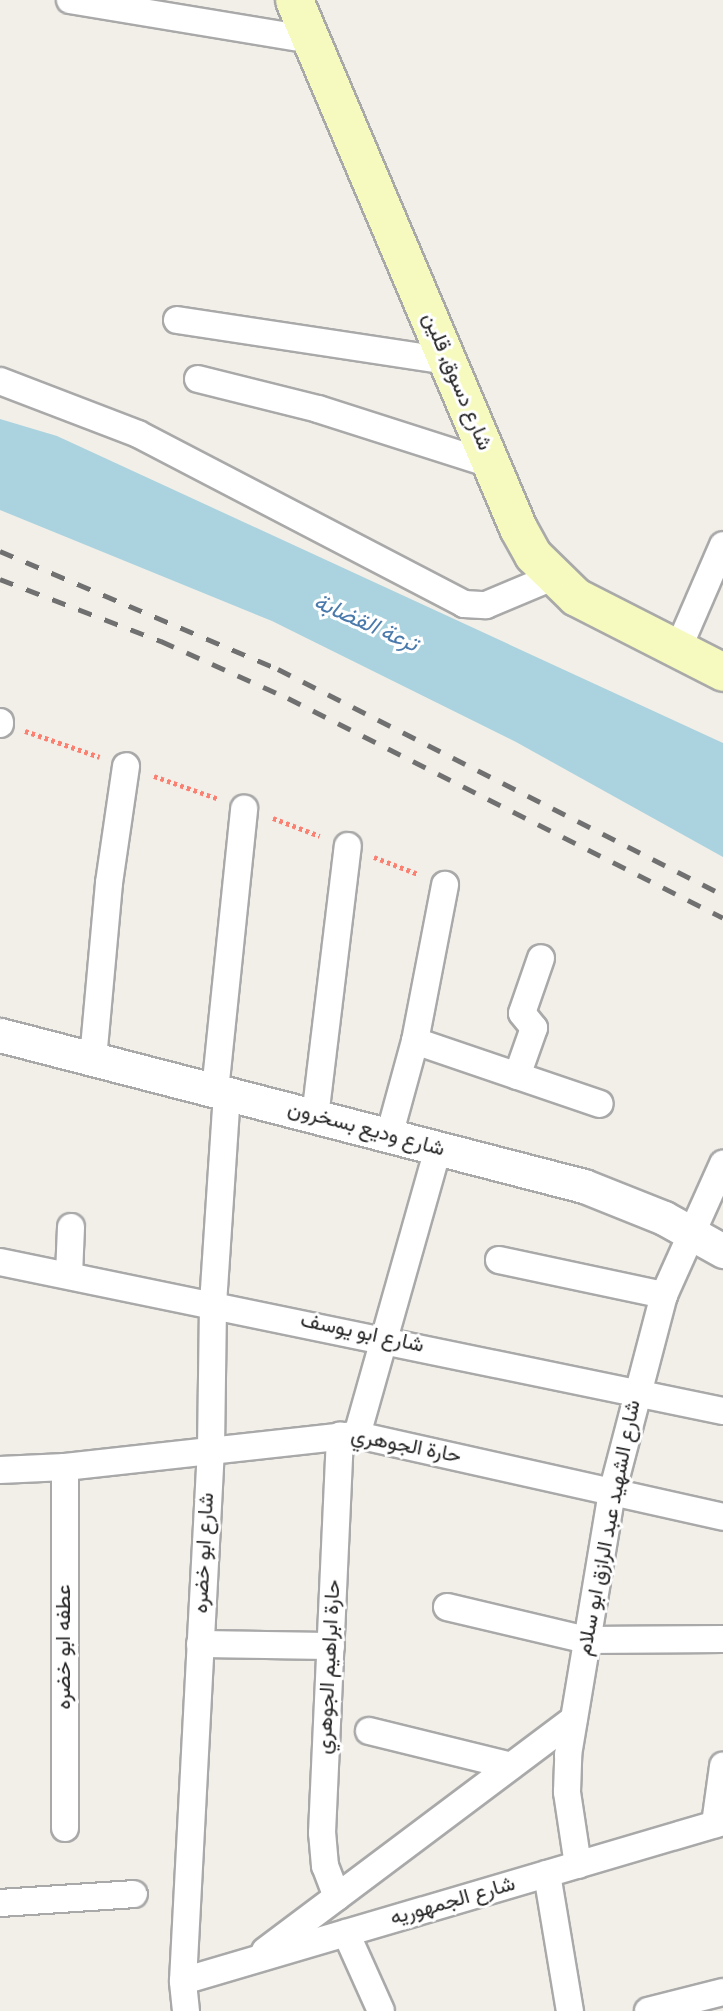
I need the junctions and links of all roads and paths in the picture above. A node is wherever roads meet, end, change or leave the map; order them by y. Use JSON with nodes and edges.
{"nodes":[{"id":1,"x":70,"y":0,"type":"edge"},
{"id":2,"x":295,"y":0,"type":"edge"},
{"id":3,"x":312,"y":40,"type":"junction"},
{"id":4,"x":177,"y":320,"type":"dead end"},
{"id":5,"x":447,"y":361,"type":"junction"},
{"id":6,"x":198,"y":379,"type":"dead end"},
{"id":7,"x":0,"y":381,"type":"edge"},
{"id":8,"x":490,"y":464,"type":"junction"},
{"id":9,"x":723,"y":545,"type":"edge"},
{"id":10,"x":553,"y":578,"type":"junction"},
{"id":11,"x":678,"y":649,"type":"junction"},
{"id":12,"x":723,"y":672,"type":"edge"},
{"id":13,"x":127,"y":766,"type":"dead end"},
{"id":14,"x":244,"y":808,"type":"dead end"},
{"id":15,"x":348,"y":846,"type":"dead end"},
{"id":16,"x":445,"y":885,"type":"dead end"},
{"id":17,"x":541,"y":958,"type":"dead end"},
{"id":18,"x":0,"y":1035,"type":"edge"},
{"id":19,"x":415,"y":1041,"type":"junction"},
{"id":20,"x":93,"y":1059,"type":"junction"},
{"id":21,"x":517,"y":1076,"type":"junction"},
{"id":22,"x":221,"y":1093,"type":"junction"},
{"id":23,"x":600,"y":1104,"type":"dead end"},
{"id":24,"x":315,"y":1117,"type":"junction"},
{"id":25,"x":389,"y":1136,"type":"junction"},
{"id":26,"x":438,"y":1149,"type":"junction"},
{"id":27,"x":723,"y":1164,"type":"edge"},
{"id":28,"x":715,"y":1199,"type":"edge"},
{"id":29,"x":71,"y":1227,"type":"dead end"},
{"id":30,"x":688,"y":1232,"type":"junction"},
{"id":31,"x":723,"y":1251,"type":"edge"},
{"id":32,"x":499,"y":1260,"type":"dead end"},
{"id":33,"x":0,"y":1262,"type":"edge"},
{"id":34,"x":69,"y":1275,"type":"junction"},
{"id":35,"x":663,"y":1295,"type":"junction"},
{"id":36,"x":213,"y":1304,"type":"junction"},
{"id":37,"x":387,"y":1339,"type":"junction"},
{"id":38,"x":637,"y":1392,"type":"junction"},
{"id":39,"x":723,"y":1411,"type":"edge"},
{"id":40,"x":348,"y":1435,"type":"junction"},
{"id":41,"x":211,"y":1449,"type":"junction"},
{"id":42,"x":65,"y":1467,"type":"junction"},
{"id":43,"x":0,"y":1470,"type":"edge"},
{"id":44,"x":612,"y":1493,"type":"junction"},
{"id":45,"x":723,"y":1517,"type":"edge"},
{"id":46,"x":447,"y":1607,"type":"dead end"},
{"id":47,"x":723,"y":1639,"type":"edge"},
{"id":48,"x":586,"y":1640,"type":"junction"},
{"id":49,"x":200,"y":1644,"type":"junction"},
{"id":50,"x":331,"y":1646,"type":"junction"},
{"id":51,"x":574,"y":1719,"type":"junction"},
{"id":52,"x":369,"y":1731,"type":"dead end"},
{"id":53,"x":511,"y":1766,"type":"junction"},
{"id":54,"x":723,"y":1766,"type":"edge"},
{"id":55,"x":721,"y":1824,"type":"edge"},
{"id":56,"x":65,"y":1828,"type":"dead end"},
{"id":57,"x":578,"y":1865,"type":"junction"},
{"id":58,"x":547,"y":1874,"type":"junction"},
{"id":59,"x":134,"y":1894,"type":"dead end"},
{"id":60,"x":337,"y":1896,"type":"junction"},
{"id":61,"x":0,"y":1903,"type":"edge"},
{"id":62,"x":346,"y":1933,"type":"junction"},
{"id":63,"x":252,"y":1961,"type":"junction"},
{"id":64,"x":183,"y":1981,"type":"junction"},
{"id":65,"x":723,"y":1992,"type":"edge"},
{"id":66,"x":186,"y":2011,"type":"edge"},
{"id":67,"x":381,"y":2011,"type":"edge"},
{"id":68,"x":570,"y":2011,"type":"edge"},
{"id":69,"x":648,"y":2011,"type":"edge"}],
"edges":[{"from":1,"to":3,"type":"street"},
{"from":2,"to":3,"type":"main road","name":"شارع دسوق, قلين"},
{"from":3,"to":5,"type":"main road","name":"شارع دسوق, قلين"},
{"from":4,"to":5,"type":"street"},
{"from":5,"to":8,"type":"main road","name":"شارع دسوق, قلين"},
{"from":6,"to":8,"type":"street"},
{"from":7,"to":10,"type":"street"},
{"from":8,"to":10,"type":"main road","name":"شارع دسوق, قلين"},
{"from":9,"to":11,"type":"street"},
{"from":10,"to":11,"type":"main road","name":"شارع دسوق, قلين"},
{"from":11,"to":12,"type":"main road","name":"شارع دسوق, قلين"},
{"from":13,"to":20,"type":"street"},
{"from":14,"to":22,"type":"street","name":"شارع ابو خضره"},
{"from":15,"to":24,"type":"street"},
{"from":16,"to":19,"type":"street"},
{"from":17,"to":21,"type":"street"},
{"from":18,"to":20,"type":"street","name":"شارع وديع بسخرون"},
{"from":19,"to":21,"type":"street"},
{"from":19,"to":25,"type":"street"},
{"from":20,"to":22,"type":"street","name":"شارع وديع بسخرون"},
{"from":21,"to":23,"type":"street"},
{"from":22,"to":24,"type":"street","name":"شارع وديع بسخرون"},
{"from":22,"to":36,"type":"street","name":"شارع ابو خضره"},
{"from":24,"to":25,"type":"street","name":"شارع وديع بسخرون"},
{"from":25,"to":26,"type":"street","name":"شارع وديع بسخرون"},
{"from":26,"to":30,"type":"street","name":"شارع وديع بسخرون"},
{"from":26,"to":37,"type":"street","name":"حارة ابراهيم الجوهري"},
{"from":27,"to":28,"type":"street","name":"شارع الشهيد عبد الرازق ابو سلام"},
{"from":28,"to":30,"type":"street","name":"شارع الشهيد عبد الرازق ابو سلام"},
{"from":29,"to":34,"type":"street"},
{"from":30,"to":31,"type":"street","name":"شارع وديع بسخرون"},
{"from":30,"to":35,"type":"street","name":"شارع الشهيد عبد الرازق ابو سلام"},
{"from":32,"to":35,"type":"street"},
{"from":33,"to":34,"type":"street","name":"شارع ابو يوسف"},
{"from":34,"to":36,"type":"street","name":"شارع ابو يوسف"},
{"from":35,"to":38,"type":"street","name":"شارع الشهيد عبد الرازق ابو سلام"},
{"from":36,"to":37,"type":"street","name":"شارع ابو يوسف"},
{"from":36,"to":41,"type":"street","name":"شارع ابو خضره"},
{"from":37,"to":38,"type":"street","name":"شارع ابو يوسف"},
{"from":37,"to":40,"type":"street","name":"حارة ابراهيم الجوهري"},
{"from":38,"to":39,"type":"street","name":"شارع ابو يوسف"},
{"from":38,"to":44,"type":"street","name":"شارع الشهيد عبد الرازق ابو سلام"},
{"from":40,"to":41,"type":"street","name":"حارة الجوهري"},
{"from":40,"to":44,"type":"street","name":"حارة الجوهري"},
{"from":40,"to":50,"type":"street","name":"حارة ابراهيم الجوهري"},
{"from":41,"to":42,"type":"street","name":"حارة الجوهري"},
{"from":41,"to":49,"type":"street","name":"شارع ابو خضره"},
{"from":42,"to":43,"type":"street","name":"حارة الجوهري"},
{"from":42,"to":56,"type":"street","name":"عطفه ابو خضره"},
{"from":44,"to":45,"type":"street","name":"حارة الجوهري"},
{"from":44,"to":48,"type":"street","name":"شارع الشهيد عبد الرازق ابو سلام"},
{"from":46,"to":48,"type":"street"},
{"from":47,"to":48,"type":"street"},
{"from":48,"to":51,"type":"street","name":"شارع الشهيد عبد الرازق ابو سلام"},
{"from":49,"to":50,"type":"street"},
{"from":49,"to":64,"type":"street","name":"شارع ابو خضره"},
{"from":50,"to":60,"type":"street","name":"حارة ابراهيم الجوهري"},
{"from":51,"to":53,"type":"street"},
{"from":51,"to":57,"type":"street","name":"شارع الشهيد عبد الرازق ابو سلام"},
{"from":52,"to":53,"type":"street"},
{"from":53,"to":60,"type":"street"},
{"from":54,"to":55,"type":"street"},
{"from":55,"to":57,"type":"street","name":"شارع الجمهوريه"},
{"from":57,"to":58,"type":"street","name":"شارع الجمهوريه"},
{"from":58,"to":62,"type":"street","name":"شارع الجمهوريه"},
{"from":58,"to":68,"type":"street"},
{"from":59,"to":61,"type":"street"},
{"from":60,"to":63,"type":"street"},
{"from":62,"to":63,"type":"street","name":"شارع الجمهوريه"},
{"from":62,"to":67,"type":"street"},
{"from":63,"to":64,"type":"street","name":"شارع الجمهوريه"},
{"from":64,"to":66,"type":"street","name":"شارع ابو خضره"},
{"from":65,"to":69,"type":"street"}]}
